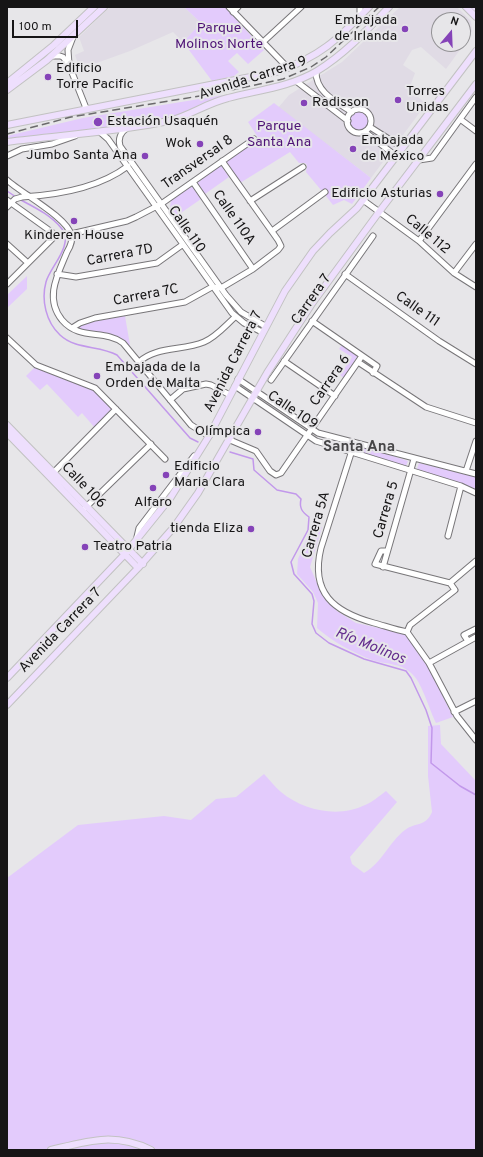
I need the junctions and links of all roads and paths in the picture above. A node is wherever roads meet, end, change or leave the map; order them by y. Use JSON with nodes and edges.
{"nodes":[{"id":1,"x":94,"y":7,"type":"edge"},
{"id":2,"x":104,"y":7,"type":"edge"},
{"id":3,"x":228,"y":7,"type":"edge"},
{"id":4,"x":238,"y":7,"type":"edge"},
{"id":5,"x":301,"y":7,"type":"edge"},
{"id":6,"x":360,"y":7,"type":"edge"},
{"id":7,"x":369,"y":7,"type":"edge"},
{"id":8,"x":389,"y":7,"type":"edge"},
{"id":9,"x":466,"y":7,"type":"edge"},
{"id":10,"x":233,"y":12,"type":"junction"},
{"id":11,"x":360,"y":16,"type":"junction"},
{"id":12,"x":476,"y":17,"type":"edge"},
{"id":13,"x":80,"y":20,"type":"junction"},
{"id":14,"x":76,"y":33,"type":"junction"},
{"id":15,"x":262,"y":43,"type":"junction"},
{"id":16,"x":476,"y":51,"type":"edge"},
{"id":17,"x":48,"y":58,"type":"junction"},
{"id":18,"x":69,"y":65,"type":"junction"},
{"id":19,"x":288,"y":68,"type":"junction"},
{"id":20,"x":316,"y":72,"type":"junction"},
{"id":21,"x":296,"y":81,"type":"junction"},
{"id":22,"x":7,"y":82,"type":"edge"},
{"id":23,"x":476,"y":84,"type":"edge"},
{"id":24,"x":7,"y":90,"type":"edge"},
{"id":25,"x":476,"y":97,"type":"edge"},
{"id":26,"x":86,"y":108,"type":"junction"},
{"id":27,"x":352,"y":112,"type":"junction"},
{"id":28,"x":460,"y":119,"type":"junction"},
{"id":29,"x":348,"y":121,"type":"junction"},
{"id":30,"x":7,"y":125,"type":"edge"},
{"id":31,"x":370,"y":127,"type":"junction"},
{"id":32,"x":128,"y":128,"type":"junction"},
{"id":33,"x":476,"y":131,"type":"edge"},
{"id":34,"x":100,"y":132,"type":"junction"},
{"id":35,"x":365,"y":132,"type":"junction"},
{"id":36,"x":80,"y":134,"type":"junction"},
{"id":37,"x":254,"y":139,"type":"dead end"},
{"id":38,"x":7,"y":142,"type":"edge"},
{"id":39,"x":402,"y":148,"type":"junction"},
{"id":40,"x":7,"y":156,"type":"edge"},
{"id":41,"x":396,"y":156,"type":"junction"},
{"id":42,"x":419,"y":160,"type":"junction"},
{"id":43,"x":222,"y":161,"type":"junction"},
{"id":44,"x":132,"y":162,"type":"junction"},
{"id":45,"x":476,"y":164,"type":"edge"},
{"id":46,"x":126,"y":167,"type":"junction"},
{"id":47,"x":303,"y":167,"type":"dead end"},
{"id":48,"x":7,"y":180,"type":"edge"},
{"id":49,"x":193,"y":182,"type":"junction"},
{"id":50,"x":325,"y":192,"type":"dead end"},
{"id":51,"x":47,"y":194,"type":"junction"},
{"id":52,"x":25,"y":196,"type":"junction"},
{"id":53,"x":11,"y":200,"type":"edge"},
{"id":54,"x":363,"y":200,"type":"junction"},
{"id":55,"x":250,"y":202,"type":"junction"},
{"id":56,"x":161,"y":204,"type":"junction"},
{"id":57,"x":155,"y":206,"type":"junction"},
{"id":58,"x":7,"y":207,"type":"edge"},
{"id":59,"x":45,"y":207,"type":"junction"},
{"id":60,"x":379,"y":212,"type":"junction"},
{"id":61,"x":272,"y":231,"type":"junction"},
{"id":62,"x":71,"y":234,"type":"junction"},
{"id":63,"x":373,"y":236,"type":"dead end"},
{"id":64,"x":419,"y":241,"type":"junction"},
{"id":65,"x":7,"y":244,"type":"edge"},
{"id":66,"x":476,"y":244,"type":"edge"},
{"id":67,"x":182,"y":245,"type":"junction"},
{"id":68,"x":28,"y":263,"type":"junction"},
{"id":69,"x":253,"y":269,"type":"junction"},
{"id":70,"x":454,"y":273,"type":"junction"},
{"id":71,"x":58,"y":274,"type":"junction"},
{"id":72,"x":345,"y":274,"type":"junction"},
{"id":73,"x":7,"y":284,"type":"edge"},
{"id":74,"x":212,"y":287,"type":"junction"},
{"id":75,"x":476,"y":287,"type":"edge"},
{"id":76,"x":221,"y":288,"type":"junction"},
{"id":77,"x":235,"y":317,"type":"junction"},
{"id":78,"x":312,"y":321,"type":"junction"},
{"id":79,"x":72,"y":328,"type":"junction"},
{"id":80,"x":263,"y":329,"type":"junction"},
{"id":81,"x":7,"y":338,"type":"edge"},
{"id":82,"x":362,"y":356,"type":"junction"},
{"id":83,"x":284,"y":361,"type":"junction"},
{"id":84,"x":139,"y":362,"type":"junction"},
{"id":85,"x":358,"y":362,"type":"junction"},
{"id":86,"x":476,"y":364,"type":"edge"},
{"id":87,"x":373,"y":373,"type":"junction"},
{"id":88,"x":238,"y":379,"type":"junction"},
{"id":89,"x":271,"y":380,"type":"dead end"},
{"id":90,"x":235,"y":386,"type":"junction"},
{"id":91,"x":257,"y":392,"type":"junction"},
{"id":92,"x":230,"y":395,"type":"junction"},
{"id":93,"x":335,"y":396,"type":"junction"},
{"id":94,"x":253,"y":398,"type":"junction"},
{"id":95,"x":170,"y":400,"type":"junction"},
{"id":96,"x":116,"y":409,"type":"junction"},
{"id":97,"x":476,"y":423,"type":"edge"},
{"id":98,"x":7,"y":425,"type":"edge"},
{"id":99,"x":312,"y":430,"type":"junction"},
{"id":100,"x":7,"y":433,"type":"edge"},
{"id":101,"x":209,"y":436,"type":"junction"},
{"id":102,"x":307,"y":436,"type":"junction"},
{"id":103,"x":230,"y":440,"type":"junction"},
{"id":104,"x":476,"y":441,"type":"edge"},
{"id":105,"x":151,"y":444,"type":"junction"},
{"id":106,"x":354,"y":444,"type":"junction"},
{"id":107,"x":352,"y":452,"type":"junction"},
{"id":108,"x":165,"y":459,"type":"dead end"},
{"id":109,"x":414,"y":459,"type":"junction"},
{"id":110,"x":411,"y":471,"type":"junction"},
{"id":111,"x":466,"y":471,"type":"junction"},
{"id":112,"x":53,"y":472,"type":"junction"},
{"id":113,"x":476,"y":474,"type":"edge"},
{"id":114,"x":461,"y":486,"type":"junction"},
{"id":115,"x":476,"y":493,"type":"edge"},
{"id":116,"x":85,"y":509,"type":"junction"},
{"id":117,"x":448,"y":536,"type":"dead end"},
{"id":118,"x":387,"y":551,"type":"junction"},
{"id":119,"x":127,"y":552,"type":"junction"},
{"id":120,"x":476,"y":561,"type":"edge"},
{"id":121,"x":140,"y":566,"type":"junction"},
{"id":122,"x":383,"y":567,"type":"junction"},
{"id":123,"x":450,"y":583,"type":"junction"},
{"id":124,"x":476,"y":629,"type":"edge"},
{"id":125,"x":407,"y":632,"type":"junction"},
{"id":126,"x":476,"y":637,"type":"edge"},
{"id":127,"x":468,"y":641,"type":"junction"},
{"id":128,"x":429,"y":663,"type":"junction"},
{"id":129,"x":7,"y":678,"type":"edge"},
{"id":130,"x":476,"y":701,"type":"edge"},
{"id":131,"x":7,"y":705,"type":"edge"},
{"id":132,"x":454,"y":712,"type":"junction"},
{"id":133,"x":476,"y":740,"type":"edge"},
{"id":134,"x":51,"y":1150,"type":"edge"},
{"id":135,"x":151,"y":1150,"type":"edge"}],
"edges":[{"from":1,"to":13,"type":"main road"},
{"from":2,"to":14,"type":"main road"},
{"from":3,"to":10,"type":"street"},
{"from":4,"to":10,"type":"street"},
{"from":5,"to":15,"type":"street"},
{"from":6,"to":11,"type":"street"},
{"from":7,"to":11,"type":"main road","name":"Avenida Carrera 9"},
{"from":8,"to":20,"type":"main road","name":"Avenida Carrera 9"},
{"from":9,"to":12,"type":"main road"},
{"from":10,"to":15,"type":"street"},
{"from":11,"to":19,"type":"main road","name":"Avenida Carrera 9"},
{"from":13,"to":22,"type":"main road"},
{"from":13,"to":22,"type":"main road"},
{"from":14,"to":17,"type":"main road"},
{"from":14,"to":18,"type":"street"},
{"from":15,"to":19,"type":"street"},
{"from":16,"to":39,"type":"main road","name":"Avenida Carrera 7"},
{"from":17,"to":18,"type":"street"},
{"from":17,"to":24,"type":"main road"},
{"from":18,"to":26,"type":"street"},
{"from":19,"to":26,"type":"main road","name":"Avenida Carrera 9"},
{"from":20,"to":21,"type":"main road","name":"Avenida Carrera 9"},
{"from":20,"to":27,"type":"street"},
{"from":21,"to":29,"type":"street"},
{"from":21,"to":32,"type":"main road","name":"Avenida Carrera 9"},
{"from":23,"to":42,"type":"main road","name":"Avenida Carrera 7"},
{"from":25,"to":28,"type":"street"},
{"from":26,"to":30,"type":"main road","name":"Avenida Carrera 9"},
{"from":27,"to":29,"type":"street"},
{"from":27,"to":31,"type":"street"},
{"from":28,"to":33,"type":"street"},
{"from":28,"to":42,"type":"street"},
{"from":29,"to":35,"type":"street"},
{"from":31,"to":35,"type":"street"},
{"from":31,"to":39,"type":"street"},
{"from":32,"to":34,"type":"main road","name":"Avenida Carrera 9"},
{"from":32,"to":44,"type":"street","name":"Calle 110"},
{"from":34,"to":36,"type":"main road","name":"Avenida Carrera 9"},
{"from":34,"to":46,"type":"street","name":"Calle 110"},
{"from":35,"to":41,"type":"street"},
{"from":36,"to":38,"type":"main road","name":"Avenida Carrera 9"},
{"from":36,"to":40,"type":"street"},
{"from":37,"to":43,"type":"street","name":"Transversal 8"},
{"from":39,"to":41,"type":"main road","name":"Avenida Carrera 7"},
{"from":41,"to":54,"type":"main road","name":"Avenida Carrera 7"},
{"from":42,"to":60,"type":"main road","name":"Avenida Carrera 7"},
{"from":43,"to":49,"type":"street","name":"Transversal 8"},
{"from":43,"to":55,"type":"street"},
{"from":44,"to":46,"type":"street"},
{"from":44,"to":56,"type":"street","name":"Calle 110"},
{"from":45,"to":64,"type":"street"},
{"from":46,"to":51,"type":"street"},
{"from":46,"to":57,"type":"street","name":"Calle 110"},
{"from":47,"to":55,"type":"street"},
{"from":48,"to":52,"type":"street"},
{"from":49,"to":56,"type":"street","name":"Transversal 8"},
{"from":49,"to":69,"type":"street","name":"Calle 110A"},
{"from":50,"to":61,"type":"street"},
{"from":51,"to":52,"type":"street"},
{"from":51,"to":59,"type":"street"},
{"from":52,"to":53,"type":"street"},
{"from":52,"to":59,"type":"street"},
{"from":53,"to":58,"type":"street"},
{"from":53,"to":68,"type":"street"},
{"from":54,"to":60,"type":"street","name":"Calle 112"},
{"from":54,"to":80,"type":"main road","name":"Avenida Carrera 7"},
{"from":55,"to":61,"type":"street"},
{"from":56,"to":57,"type":"street","name":"Transversal 8"},
{"from":56,"to":76,"type":"street","name":"Calle 110"},
{"from":57,"to":62,"type":"street","name":"Transversal 8"},
{"from":57,"to":67,"type":"street","name":"Calle 110"},
{"from":59,"to":62,"type":"street"},
{"from":60,"to":64,"type":"street","name":"Calle 112"},
{"from":60,"to":91,"type":"main road","name":"Avenida Carrera 7"},
{"from":61,"to":69,"type":"street"},
{"from":62,"to":71,"type":"street"},
{"from":63,"to":72,"type":"street","name":"Carrera 7"},
{"from":64,"to":70,"type":"street","name":"Calle 112"},
{"from":65,"to":68,"type":"street"},
{"from":66,"to":70,"type":"street"},
{"from":67,"to":71,"type":"street","name":"Carrera 7D"},
{"from":67,"to":74,"type":"street","name":"Calle 110"},
{"from":68,"to":73,"type":"street"},
{"from":69,"to":76,"type":"street"},
{"from":70,"to":75,"type":"street","name":"Calle 112"},
{"from":71,"to":79,"type":"street"},
{"from":72,"to":78,"type":"street","name":"Carrera 7"},
{"from":72,"to":86,"type":"street","name":"Calle 111"},
{"from":74,"to":76,"type":"street"},
{"from":74,"to":77,"type":"street","name":"Calle 110"},
{"from":74,"to":79,"type":"street","name":"Carrera 7C"},
{"from":76,"to":80,"type":"street","name":"Calle 110"},
{"from":77,"to":80,"type":"street","name":"Calle 110"},
{"from":77,"to":84,"type":"street"},
{"from":78,"to":82,"type":"street"},
{"from":78,"to":83,"type":"street","name":"Carrera 7"},
{"from":79,"to":84,"type":"street"},
{"from":80,"to":88,"type":"main road","name":"Avenida Carrera 7"},
{"from":81,"to":96,"type":"street"},
{"from":82,"to":85,"type":"street","name":"Carrera 6"},
{"from":82,"to":87,"type":"street"},
{"from":83,"to":89,"type":"street","name":"Carrera 7"},
{"from":83,"to":93,"type":"street"},
{"from":84,"to":95,"type":"street"},
{"from":85,"to":87,"type":"street"},
{"from":85,"to":93,"type":"street","name":"Carrera 6"},
{"from":87,"to":97,"type":"street"},
{"from":88,"to":90,"type":"main road","name":"Avenida Carrera 7"},
{"from":88,"to":91,"type":"street","name":"Calle 109"},
{"from":90,"to":92,"type":"main road","name":"Avenida Carrera 7"},
{"from":90,"to":94,"type":"street","name":"Calle 109"},
{"from":91,"to":94,"type":"main road","name":"Avenida Carrera 7"},
{"from":91,"to":99,"type":"street","name":"Calle 109"},
{"from":92,"to":95,"type":"street"},
{"from":92,"to":101,"type":"main road","name":"Avenida Carrera 7"},
{"from":93,"to":99,"type":"street","name":"Carrera 6"},
{"from":94,"to":102,"type":"street","name":"Calle 109"},
{"from":94,"to":103,"type":"main road","name":"Avenida Carrera 7"},
{"from":95,"to":101,"type":"street"},
{"from":96,"to":105,"type":"street"},
{"from":96,"to":112,"type":"street"},
{"from":98,"to":112,"type":"main road","name":"Calle 106"},
{"from":99,"to":102,"type":"street","name":"Carrera 6"},
{"from":99,"to":106,"type":"street","name":"Calle 109"},
{"from":100,"to":116,"type":"main road","name":"Calle 106"},
{"from":101,"to":119,"type":"main road","name":"Avenida Carrera 7"},
{"from":102,"to":103,"type":"street","name":"Carrera 6"},
{"from":102,"to":107,"type":"street","name":"Calle 109"},
{"from":103,"to":121,"type":"main road","name":"Avenida Carrera 7"},
{"from":104,"to":111,"type":"street"},
{"from":105,"to":108,"type":"street"},
{"from":105,"to":116,"type":"street"},
{"from":106,"to":107,"type":"street","name":"Carrera 5A"},
{"from":106,"to":109,"type":"street","name":"Calle 109"},
{"from":107,"to":110,"type":"street","name":"Calle 109"},
{"from":107,"to":125,"type":"street","name":"Carrera 5A"},
{"from":109,"to":110,"type":"street","name":"Carrera 5"},
{"from":109,"to":111,"type":"street","name":"Calle 109"},
{"from":110,"to":114,"type":"street","name":"Calle 109"},
{"from":110,"to":118,"type":"street","name":"Carrera 5"},
{"from":111,"to":113,"type":"street","name":"Calle 109"},
{"from":112,"to":116,"type":"main road","name":"Calle 106"},
{"from":114,"to":115,"type":"street","name":"Calle 109"},
{"from":114,"to":117,"type":"street"},
{"from":116,"to":119,"type":"main road","name":"Calle 106"},
{"from":118,"to":122,"type":"street","name":"Carrera 5"},
{"from":118,"to":122,"type":"street"},
{"from":119,"to":121,"type":"main road","name":"Calle 106"},
{"from":119,"to":129,"type":"main road","name":"Avenida Carrera 7"},
{"from":120,"to":123,"type":"street"},
{"from":121,"to":131,"type":"main road","name":"Avenida Carrera 7"},
{"from":122,"to":123,"type":"street"},
{"from":123,"to":125,"type":"street"},
{"from":124,"to":127,"type":"street"},
{"from":125,"to":128,"type":"street"},
{"from":126,"to":127,"type":"street"},
{"from":127,"to":128,"type":"street"},
{"from":128,"to":132,"type":"street"},
{"from":130,"to":132,"type":"street"},
{"from":132,"to":133,"type":"street"},
{"from":134,"to":135,"type":"main road"}]}
